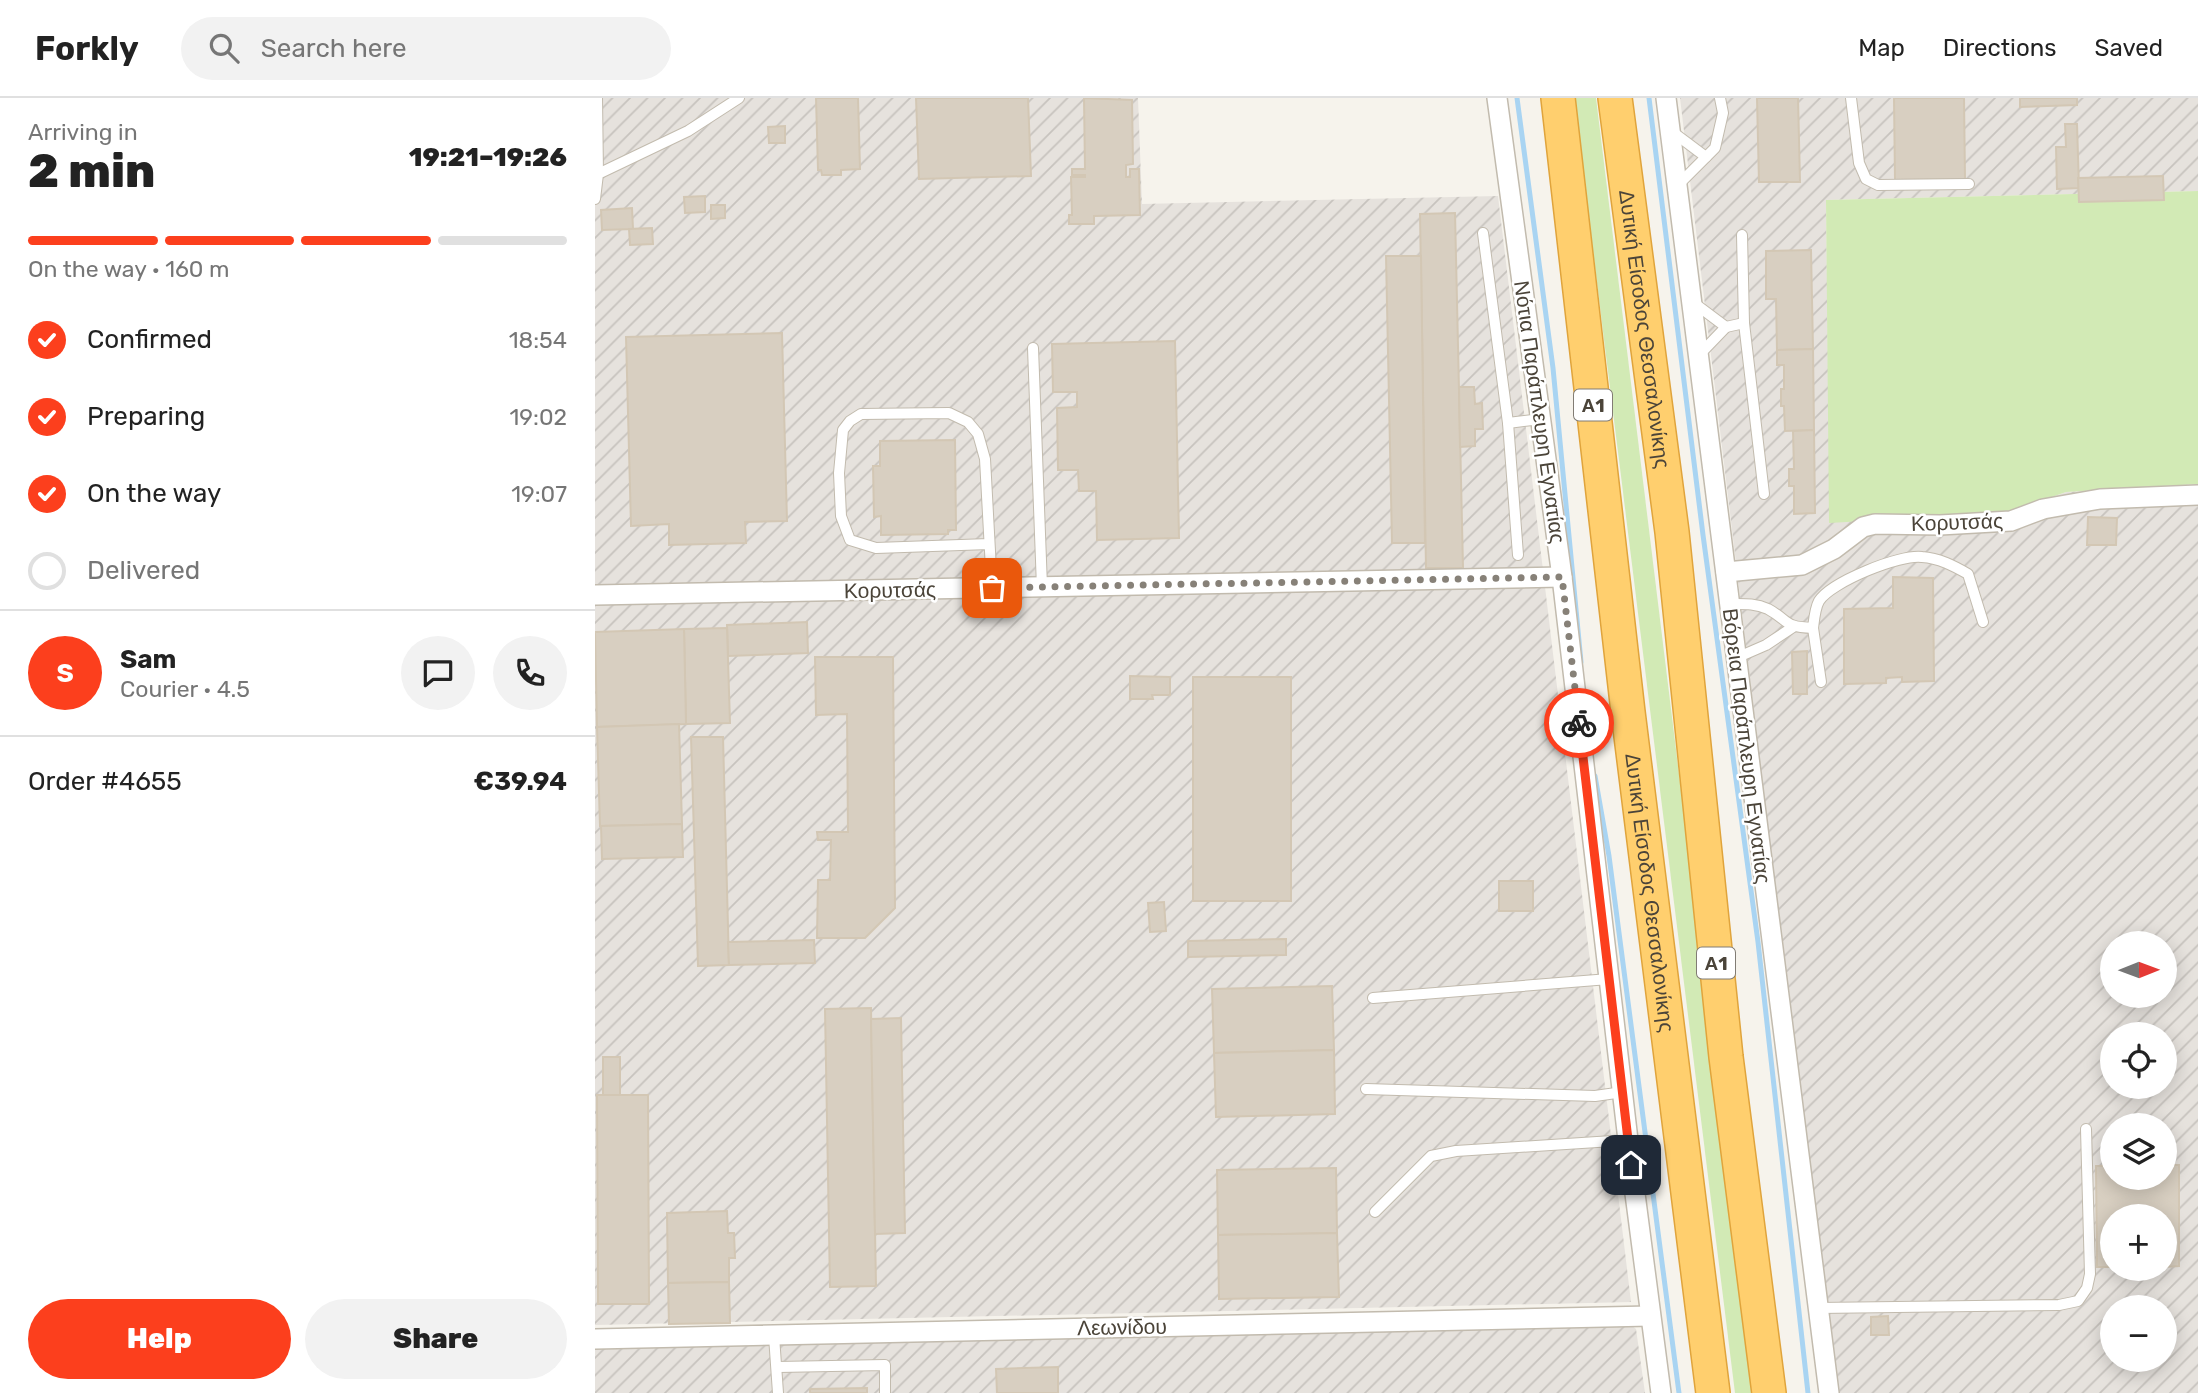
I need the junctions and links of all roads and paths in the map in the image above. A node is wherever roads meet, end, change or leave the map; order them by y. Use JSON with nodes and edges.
{"nodes":[{"id":1,"x":597,"y":98,"type":"edge"},
{"id":2,"x":739,"y":98,"type":"edge"},
{"id":3,"x":1497,"y":98,"type":"edge"},
{"id":4,"x":1558,"y":98,"type":"edge"},
{"id":5,"x":1615,"y":98,"type":"edge"},
{"id":6,"x":1666,"y":98,"type":"edge"},
{"id":7,"x":1720,"y":98,"type":"edge"},
{"id":8,"x":1851,"y":98,"type":"edge"},
{"id":9,"x":1670,"y":130,"type":"junction"},
{"id":10,"x":1706,"y":158,"type":"junction"},
{"id":11,"x":598,"y":174,"type":"junction"},
{"id":12,"x":1969,"y":184,"type":"dead end"},
{"id":13,"x":1677,"y":186,"type":"junction"},
{"id":14,"x":595,"y":200,"type":"edge"},
{"id":15,"x":1483,"y":233,"type":"dead end"},
{"id":16,"x":1742,"y":234,"type":"dead end"},
{"id":17,"x":1691,"y":302,"type":"junction"},
{"id":18,"x":1744,"y":323,"type":"junction"},
{"id":19,"x":1726,"y":327,"type":"junction"},
{"id":20,"x":1033,"y":348,"type":"dead end"},
{"id":21,"x":1699,"y":356,"type":"junction"},
{"id":22,"x":1541,"y":419,"type":"junction"},
{"id":23,"x":1508,"y":423,"type":"junction"},
{"id":24,"x":1764,"y":494,"type":"dead end"},
{"id":25,"x":2198,"y":495,"type":"edge"},
{"id":26,"x":2174,"y":497,"type":"junction"},
{"id":27,"x":2198,"y":501,"type":"edge"},
{"id":28,"x":989,"y":544,"type":"junction"},
{"id":29,"x":1518,"y":555,"type":"dead end"},
{"id":30,"x":1725,"y":572,"type":"junction"},
{"id":31,"x":1562,"y":577,"type":"junction"},
{"id":32,"x":1042,"y":587,"type":"junction"},
{"id":33,"x":992,"y":588,"type":"junction"},
{"id":34,"x":595,"y":596,"type":"edge"},
{"id":35,"x":1729,"y":604,"type":"junction"},
{"id":36,"x":1983,"y":622,"type":"dead end"},
{"id":37,"x":1793,"y":627,"type":"junction"},
{"id":38,"x":1813,"y":628,"type":"junction"},
{"id":39,"x":1736,"y":657,"type":"junction"},
{"id":40,"x":1821,"y":682,"type":"dead end"},
{"id":41,"x":1609,"y":979,"type":"junction"},
{"id":42,"x":1373,"y":998,"type":"dead end"},
{"id":43,"x":1366,"y":1089,"type":"dead end"},
{"id":44,"x":1623,"y":1092,"type":"junction"},
{"id":45,"x":2086,"y":1129,"type":"dead end"},
{"id":46,"x":1628,"y":1140,"type":"junction"},
{"id":47,"x":1375,"y":1212,"type":"dead end"},
{"id":48,"x":1818,"y":1308,"type":"junction"},
{"id":49,"x":1650,"y":1316,"type":"junction"},
{"id":50,"x":774,"y":1336,"type":"junction"},
{"id":51,"x":595,"y":1339,"type":"edge"},
{"id":52,"x":778,"y":1367,"type":"junction"},
{"id":53,"x":778,"y":1393,"type":"edge"},
{"id":54,"x":885,"y":1393,"type":"edge"},
{"id":55,"x":1661,"y":1393,"type":"edge"},
{"id":56,"x":1713,"y":1393,"type":"edge"},
{"id":57,"x":1769,"y":1393,"type":"edge"},
{"id":58,"x":1829,"y":1393,"type":"edge"}],
"edges":[{"from":1,"to":11,"type":"lane"},
{"from":2,"to":11,"type":"lane"},
{"from":3,"to":22,"type":"street","name":"Νότια Παράπλευρη Εγνατίας"},
{"from":4,"to":56,"type":"highway","name":"Δυτική Είσοδος Θεσσαλονίκης","number":"Α1"},
{"from":5,"to":57,"type":"highway","name":"Δυτική Είσοδος Θεσσαλονίκης","number":"Α1"},
{"from":6,"to":9,"type":"street","name":"Βόρεια Παράπλευρη Εγνατίας"},
{"from":7,"to":10,"type":"lane"},
{"from":8,"to":12,"type":"lane"},
{"from":9,"to":10,"type":"lane"},
{"from":9,"to":13,"type":"street","name":"Βόρεια Παράπλευρη Εγνατίας"},
{"from":10,"to":13,"type":"lane"},
{"from":11,"to":14,"type":"lane"},
{"from":13,"to":17,"type":"street","name":"Βόρεια Παράπλευρη Εγνατίας"},
{"from":15,"to":23,"type":"lane"},
{"from":16,"to":18,"type":"lane"},
{"from":17,"to":19,"type":"lane"},
{"from":17,"to":21,"type":"street","name":"Βόρεια Παράπλευρη Εγνατίας"},
{"from":18,"to":19,"type":"lane"},
{"from":18,"to":24,"type":"lane"},
{"from":19,"to":21,"type":"lane"},
{"from":20,"to":32,"type":"lane"},
{"from":21,"to":30,"type":"street","name":"Βόρεια Παράπλευρη Εγνατίας"},
{"from":22,"to":23,"type":"lane"},
{"from":22,"to":31,"type":"street","name":"Νότια Παράπλευρη Εγνατίας"},
{"from":23,"to":29,"type":"lane"},
{"from":25,"to":26,"type":"street","name":"Κορυτσάς"},
{"from":26,"to":27,"type":"lane"},
{"from":26,"to":30,"type":"street","name":"Κορυτσάς"},
{"from":28,"to":28,"type":"lane"},
{"from":28,"to":33,"type":"lane"},
{"from":30,"to":35,"type":"street","name":"Βόρεια Παράπλευρη Εγνατίας"},
{"from":31,"to":32,"type":"street","name":"Κορυτσάς"},
{"from":31,"to":41,"type":"street","name":"Νότια Παράπλευρη Εγνατίας"},
{"from":32,"to":33,"type":"street","name":"Κορυτσάς"},
{"from":33,"to":34,"type":"street","name":"Κορυτσάς"},
{"from":35,"to":37,"type":"lane"},
{"from":35,"to":39,"type":"street","name":"Βόρεια Παράπλευρη Εγνατίας"},
{"from":36,"to":38,"type":"lane"},
{"from":37,"to":38,"type":"lane"},
{"from":37,"to":39,"type":"lane"},
{"from":38,"to":40,"type":"lane"},
{"from":39,"to":48,"type":"street","name":"Βόρεια Παράπλευρη Εγνατίας"},
{"from":41,"to":42,"type":"lane"},
{"from":41,"to":44,"type":"street","name":"Νότια Παράπλευρη Εγνατίας"},
{"from":43,"to":44,"type":"lane"},
{"from":44,"to":46,"type":"street","name":"Νότια Παράπλευρη Εγνατίας"},
{"from":45,"to":48,"type":"lane"},
{"from":46,"to":47,"type":"lane"},
{"from":46,"to":49,"type":"street","name":"Νότια Παράπλευρη Εγνατίας"},
{"from":48,"to":58,"type":"street","name":"Βόρεια Παράπλευρη Εγνατίας"},
{"from":49,"to":50,"type":"street","name":"Λεωνίδου"},
{"from":49,"to":55,"type":"street","name":"Νότια Παράπλευρη Εγνατίας"},
{"from":50,"to":51,"type":"street","name":"Λεωνίδου"},
{"from":50,"to":52,"type":"lane"},
{"from":52,"to":53,"type":"lane"},
{"from":52,"to":54,"type":"lane"}]}
